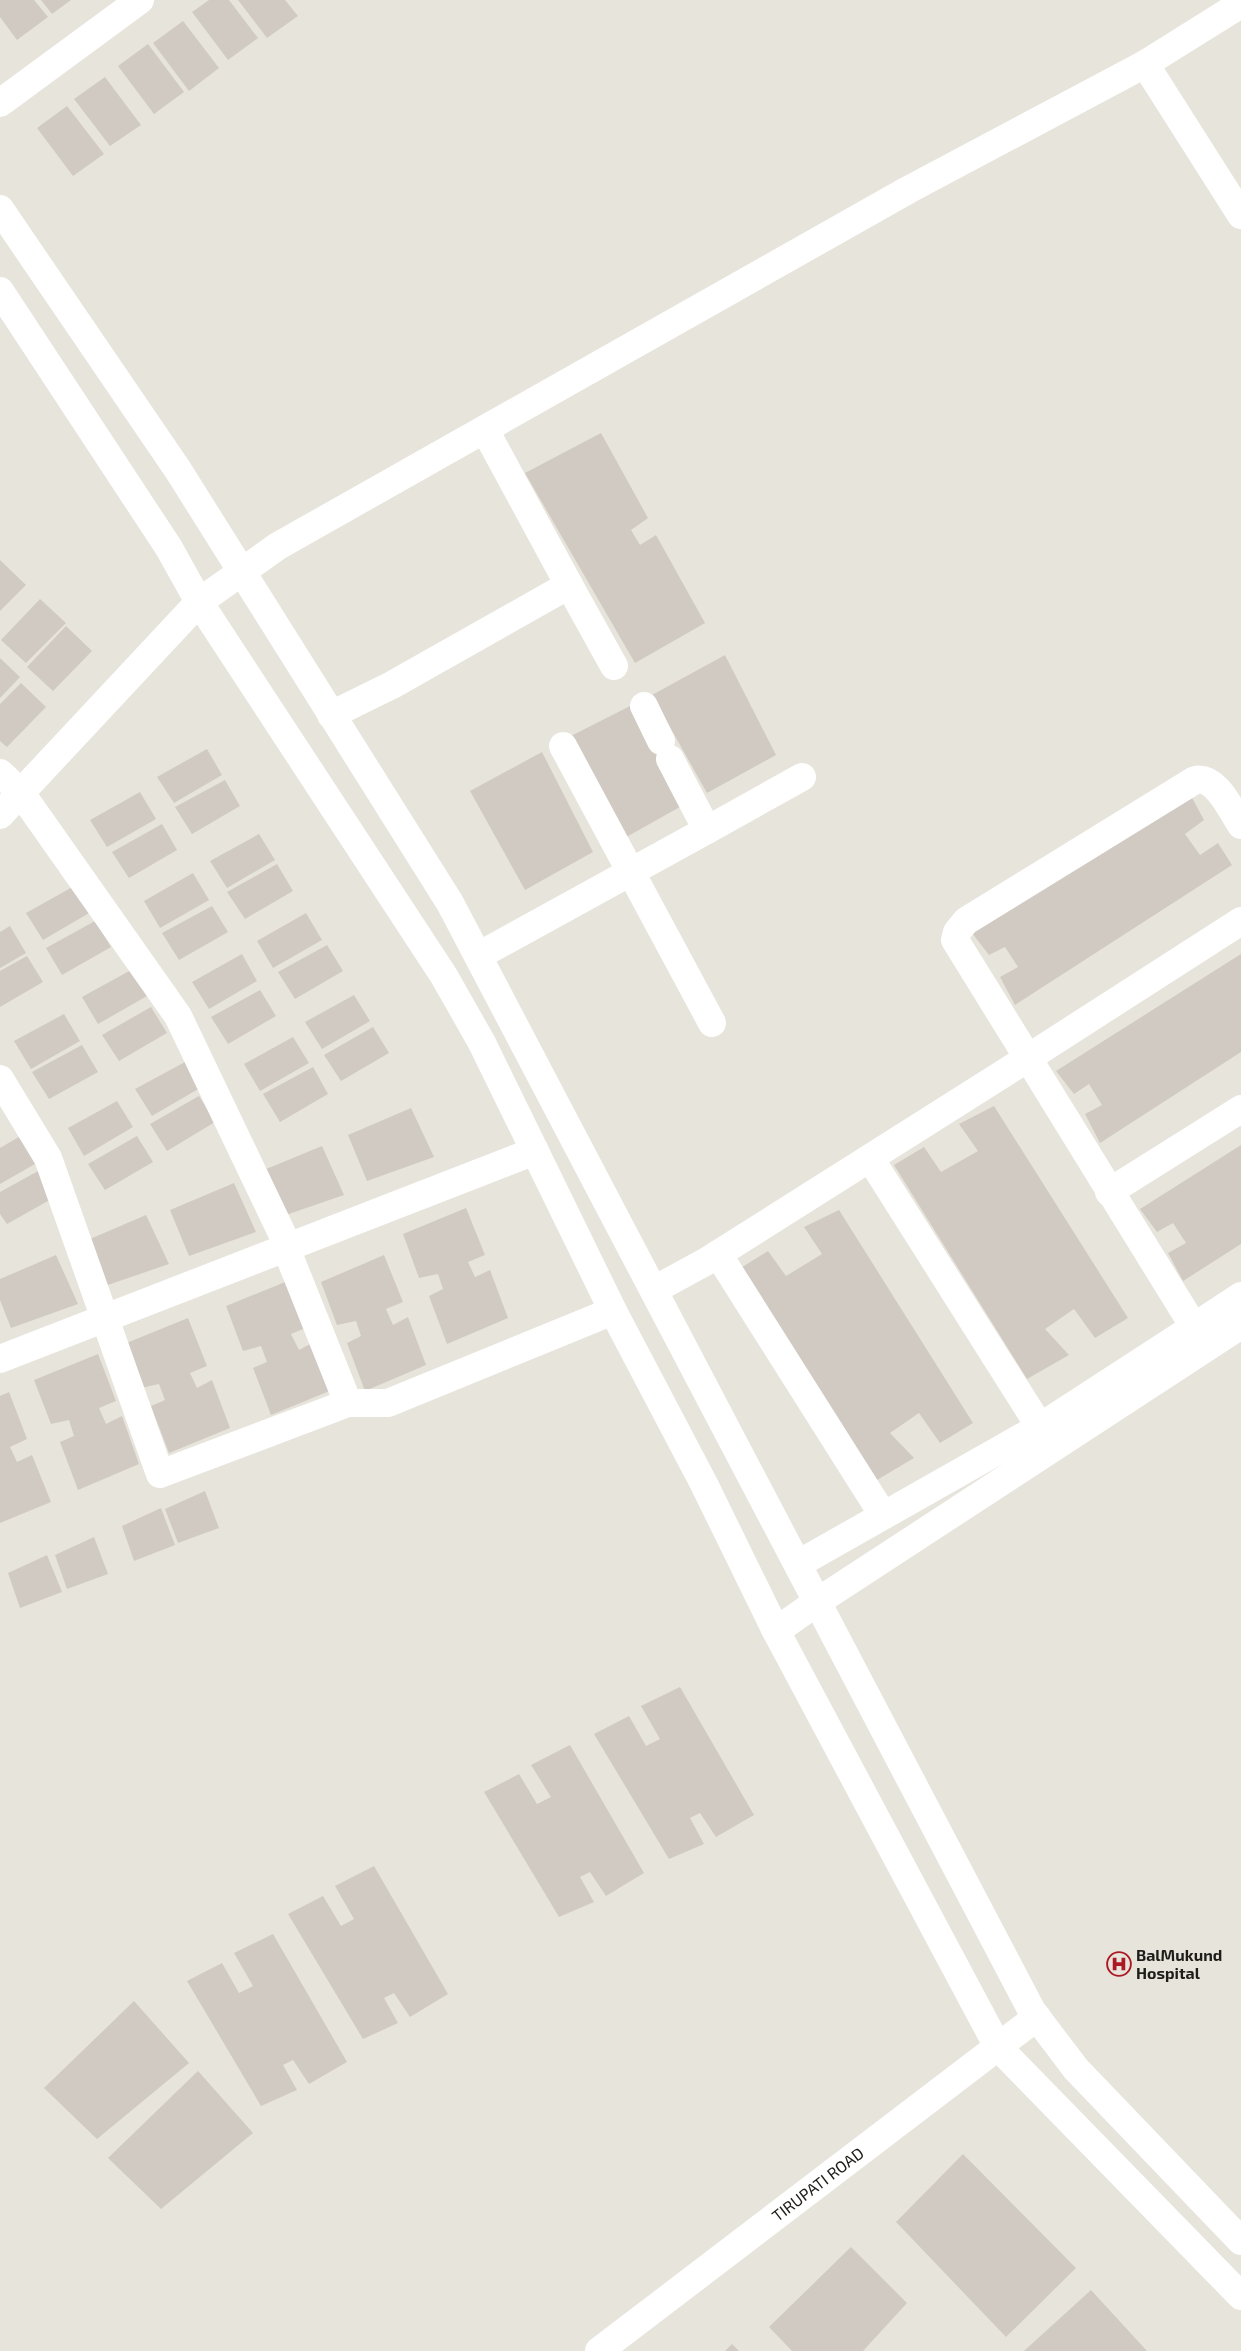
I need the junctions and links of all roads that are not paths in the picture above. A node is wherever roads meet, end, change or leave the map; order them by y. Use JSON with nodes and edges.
{"nodes":[{"id":1,"x":140,"y":0,"type":"edge"},
{"id":2,"x":1241,"y":4,"type":"edge"},
{"id":3,"x":1144,"y":64,"type":"junction"},
{"id":4,"x":0,"y":103,"type":"edge"},
{"id":5,"x":0,"y":210,"type":"edge"},
{"id":6,"x":1241,"y":215,"type":"edge"},
{"id":7,"x":0,"y":291,"type":"edge"},
{"id":8,"x":485,"y":430,"type":"junction"},
{"id":9,"x":242,"y":572,"type":"junction"},
{"id":10,"x":569,"y":585,"type":"junction"},
{"id":11,"x":199,"y":602,"type":"junction"},
{"id":12,"x":614,"y":666,"type":"dead end"},
{"id":13,"x":644,"y":706,"type":"dead end"},
{"id":14,"x":332,"y":715,"type":"junction"},
{"id":15,"x":563,"y":746,"type":"dead end"},
{"id":16,"x":0,"y":772,"type":"edge"},
{"id":17,"x":802,"y":777,"type":"dead end"},
{"id":18,"x":21,"y":793,"type":"junction"},
{"id":19,"x":0,"y":815,"type":"edge"},
{"id":20,"x":1241,"y":826,"type":"edge"},
{"id":21,"x":707,"y":830,"type":"junction"},
{"id":22,"x":631,"y":873,"type":"junction"},
{"id":23,"x":1241,"y":921,"type":"edge"},
{"id":24,"x":478,"y":956,"type":"junction"},
{"id":25,"x":712,"y":1023,"type":"dead end"},
{"id":26,"x":1028,"y":1058,"type":"junction"},
{"id":27,"x":0,"y":1079,"type":"edge"},
{"id":28,"x":1241,"y":1109,"type":"edge"},
{"id":29,"x":535,"y":1152,"type":"junction"},
{"id":30,"x":870,"y":1158,"type":"junction"},
{"id":31,"x":1109,"y":1192,"type":"junction"},
{"id":32,"x":288,"y":1246,"type":"junction"},
{"id":33,"x":718,"y":1254,"type":"junction"},
{"id":34,"x":654,"y":1290,"type":"junction"},
{"id":35,"x":1241,"y":1296,"type":"edge"},
{"id":36,"x":613,"y":1312,"type":"junction"},
{"id":37,"x":105,"y":1318,"type":"junction"},
{"id":38,"x":1241,"y":1325,"type":"edge"},
{"id":39,"x":1194,"y":1327,"type":"junction"},
{"id":40,"x":0,"y":1359,"type":"edge"},
{"id":41,"x":348,"y":1403,"type":"junction"},
{"id":42,"x":1040,"y":1427,"type":"junction"},
{"id":43,"x":883,"y":1515,"type":"junction"},
{"id":44,"x":798,"y":1564,"type":"junction"},
{"id":45,"x":817,"y":1602,"type":"junction"},
{"id":46,"x":776,"y":1631,"type":"junction"},
{"id":47,"x":1037,"y":2018,"type":"junction"},
{"id":48,"x":998,"y":2047,"type":"junction"},
{"id":49,"x":1241,"y":2241,"type":"edge"},
{"id":50,"x":1241,"y":2296,"type":"edge"},
{"id":51,"x":599,"y":2351,"type":"edge"}],
"edges":[{"from":1,"to":4,"type":"street"},
{"from":2,"to":3,"type":"street"},
{"from":3,"to":6,"type":"street"},
{"from":3,"to":8,"type":"street"},
{"from":5,"to":9,"type":"street"},
{"from":7,"to":11,"type":"street"},
{"from":8,"to":9,"type":"street"},
{"from":8,"to":10,"type":"street"},
{"from":9,"to":11,"type":"street"},
{"from":9,"to":14,"type":"street"},
{"from":10,"to":12,"type":"street"},
{"from":10,"to":14,"type":"street"},
{"from":11,"to":18,"type":"street"},
{"from":11,"to":29,"type":"street"},
{"from":13,"to":21,"type":"street"},
{"from":14,"to":24,"type":"street"},
{"from":15,"to":22,"type":"street"},
{"from":16,"to":18,"type":"street"},
{"from":17,"to":21,"type":"street"},
{"from":18,"to":19,"type":"street"},
{"from":18,"to":32,"type":"street"},
{"from":20,"to":26,"type":"street"},
{"from":21,"to":22,"type":"street"},
{"from":22,"to":24,"type":"street"},
{"from":22,"to":25,"type":"street"},
{"from":23,"to":26,"type":"street"},
{"from":24,"to":34,"type":"street"},
{"from":26,"to":30,"type":"street"},
{"from":26,"to":31,"type":"street"},
{"from":27,"to":37,"type":"street"},
{"from":28,"to":31,"type":"street"},
{"from":29,"to":32,"type":"street"},
{"from":29,"to":36,"type":"street"},
{"from":30,"to":33,"type":"street"},
{"from":30,"to":42,"type":"street"},
{"from":31,"to":39,"type":"street"},
{"from":32,"to":37,"type":"street"},
{"from":32,"to":41,"type":"street"},
{"from":33,"to":34,"type":"street"},
{"from":33,"to":43,"type":"street"},
{"from":34,"to":44,"type":"street"},
{"from":35,"to":39,"type":"street"},
{"from":36,"to":41,"type":"street"},
{"from":36,"to":46,"type":"street"},
{"from":37,"to":40,"type":"street"},
{"from":37,"to":41,"type":"street"},
{"from":38,"to":45,"type":"street"},
{"from":39,"to":42,"type":"street"},
{"from":42,"to":43,"type":"street"},
{"from":43,"to":44,"type":"street"},
{"from":44,"to":45,"type":"street"},
{"from":45,"to":46,"type":"street"},
{"from":45,"to":47,"type":"street"},
{"from":46,"to":48,"type":"street"},
{"from":47,"to":48,"type":"street","name":"TIRUPATI ROAD"},
{"from":47,"to":49,"type":"street"},
{"from":48,"to":50,"type":"street"},
{"from":48,"to":51,"type":"street","name":"TIRUPATI ROAD"}]}
